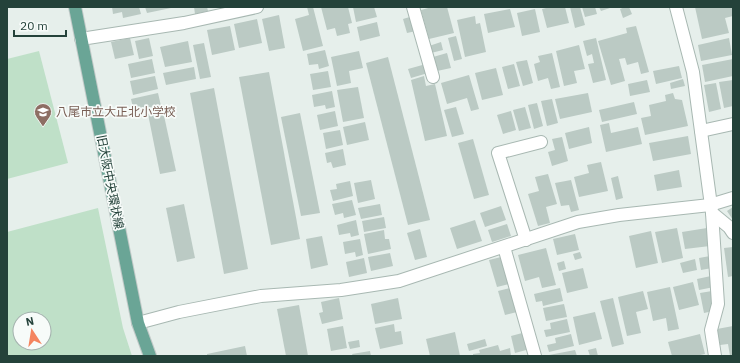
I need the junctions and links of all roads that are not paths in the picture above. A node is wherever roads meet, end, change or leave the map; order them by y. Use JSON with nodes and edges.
{"nodes":[{"id":1,"x":75,"y":7,"type":"edge"},
{"id":2,"x":257,"y":7,"type":"edge"},
{"id":3,"x":413,"y":7,"type":"edge"},
{"id":4,"x":676,"y":7,"type":"edge"},
{"id":5,"x":81,"y":38,"type":"junction"},
{"id":6,"x":433,"y":77,"type":"dead end"},
{"id":7,"x":733,"y":124,"type":"edge"},
{"id":8,"x":701,"y":130,"type":"junction"},
{"id":9,"x":541,"y":142,"type":"dead end"},
{"id":10,"x":733,"y":198,"type":"edge"},
{"id":11,"x":711,"y":209,"type":"junction"},
{"id":12,"x":733,"y":233,"type":"edge"},
{"id":13,"x":526,"y":240,"type":"junction"},
{"id":14,"x":504,"y":247,"type":"junction"},
{"id":15,"x":138,"y":323,"type":"junction"},
{"id":16,"x":150,"y":356,"type":"edge"},
{"id":17,"x":536,"y":356,"type":"edge"},
{"id":18,"x":715,"y":356,"type":"edge"}],
"edges":[{"from":1,"to":5,"type":"main road","name":"旧大阪中央環状線"},
{"from":2,"to":5,"type":"street"},
{"from":3,"to":6,"type":"street"},
{"from":4,"to":8,"type":"street"},
{"from":5,"to":15,"type":"main road","name":"旧大阪中央環状線"},
{"from":7,"to":8,"type":"street"},
{"from":8,"to":11,"type":"street"},
{"from":9,"to":13,"type":"street"},
{"from":10,"to":11,"type":"street"},
{"from":11,"to":12,"type":"street"},
{"from":11,"to":13,"type":"street"},
{"from":11,"to":18,"type":"street"},
{"from":13,"to":14,"type":"street"},
{"from":14,"to":15,"type":"street"},
{"from":14,"to":17,"type":"street"},
{"from":15,"to":16,"type":"main road","name":"旧大阪中央環状線"}]}
